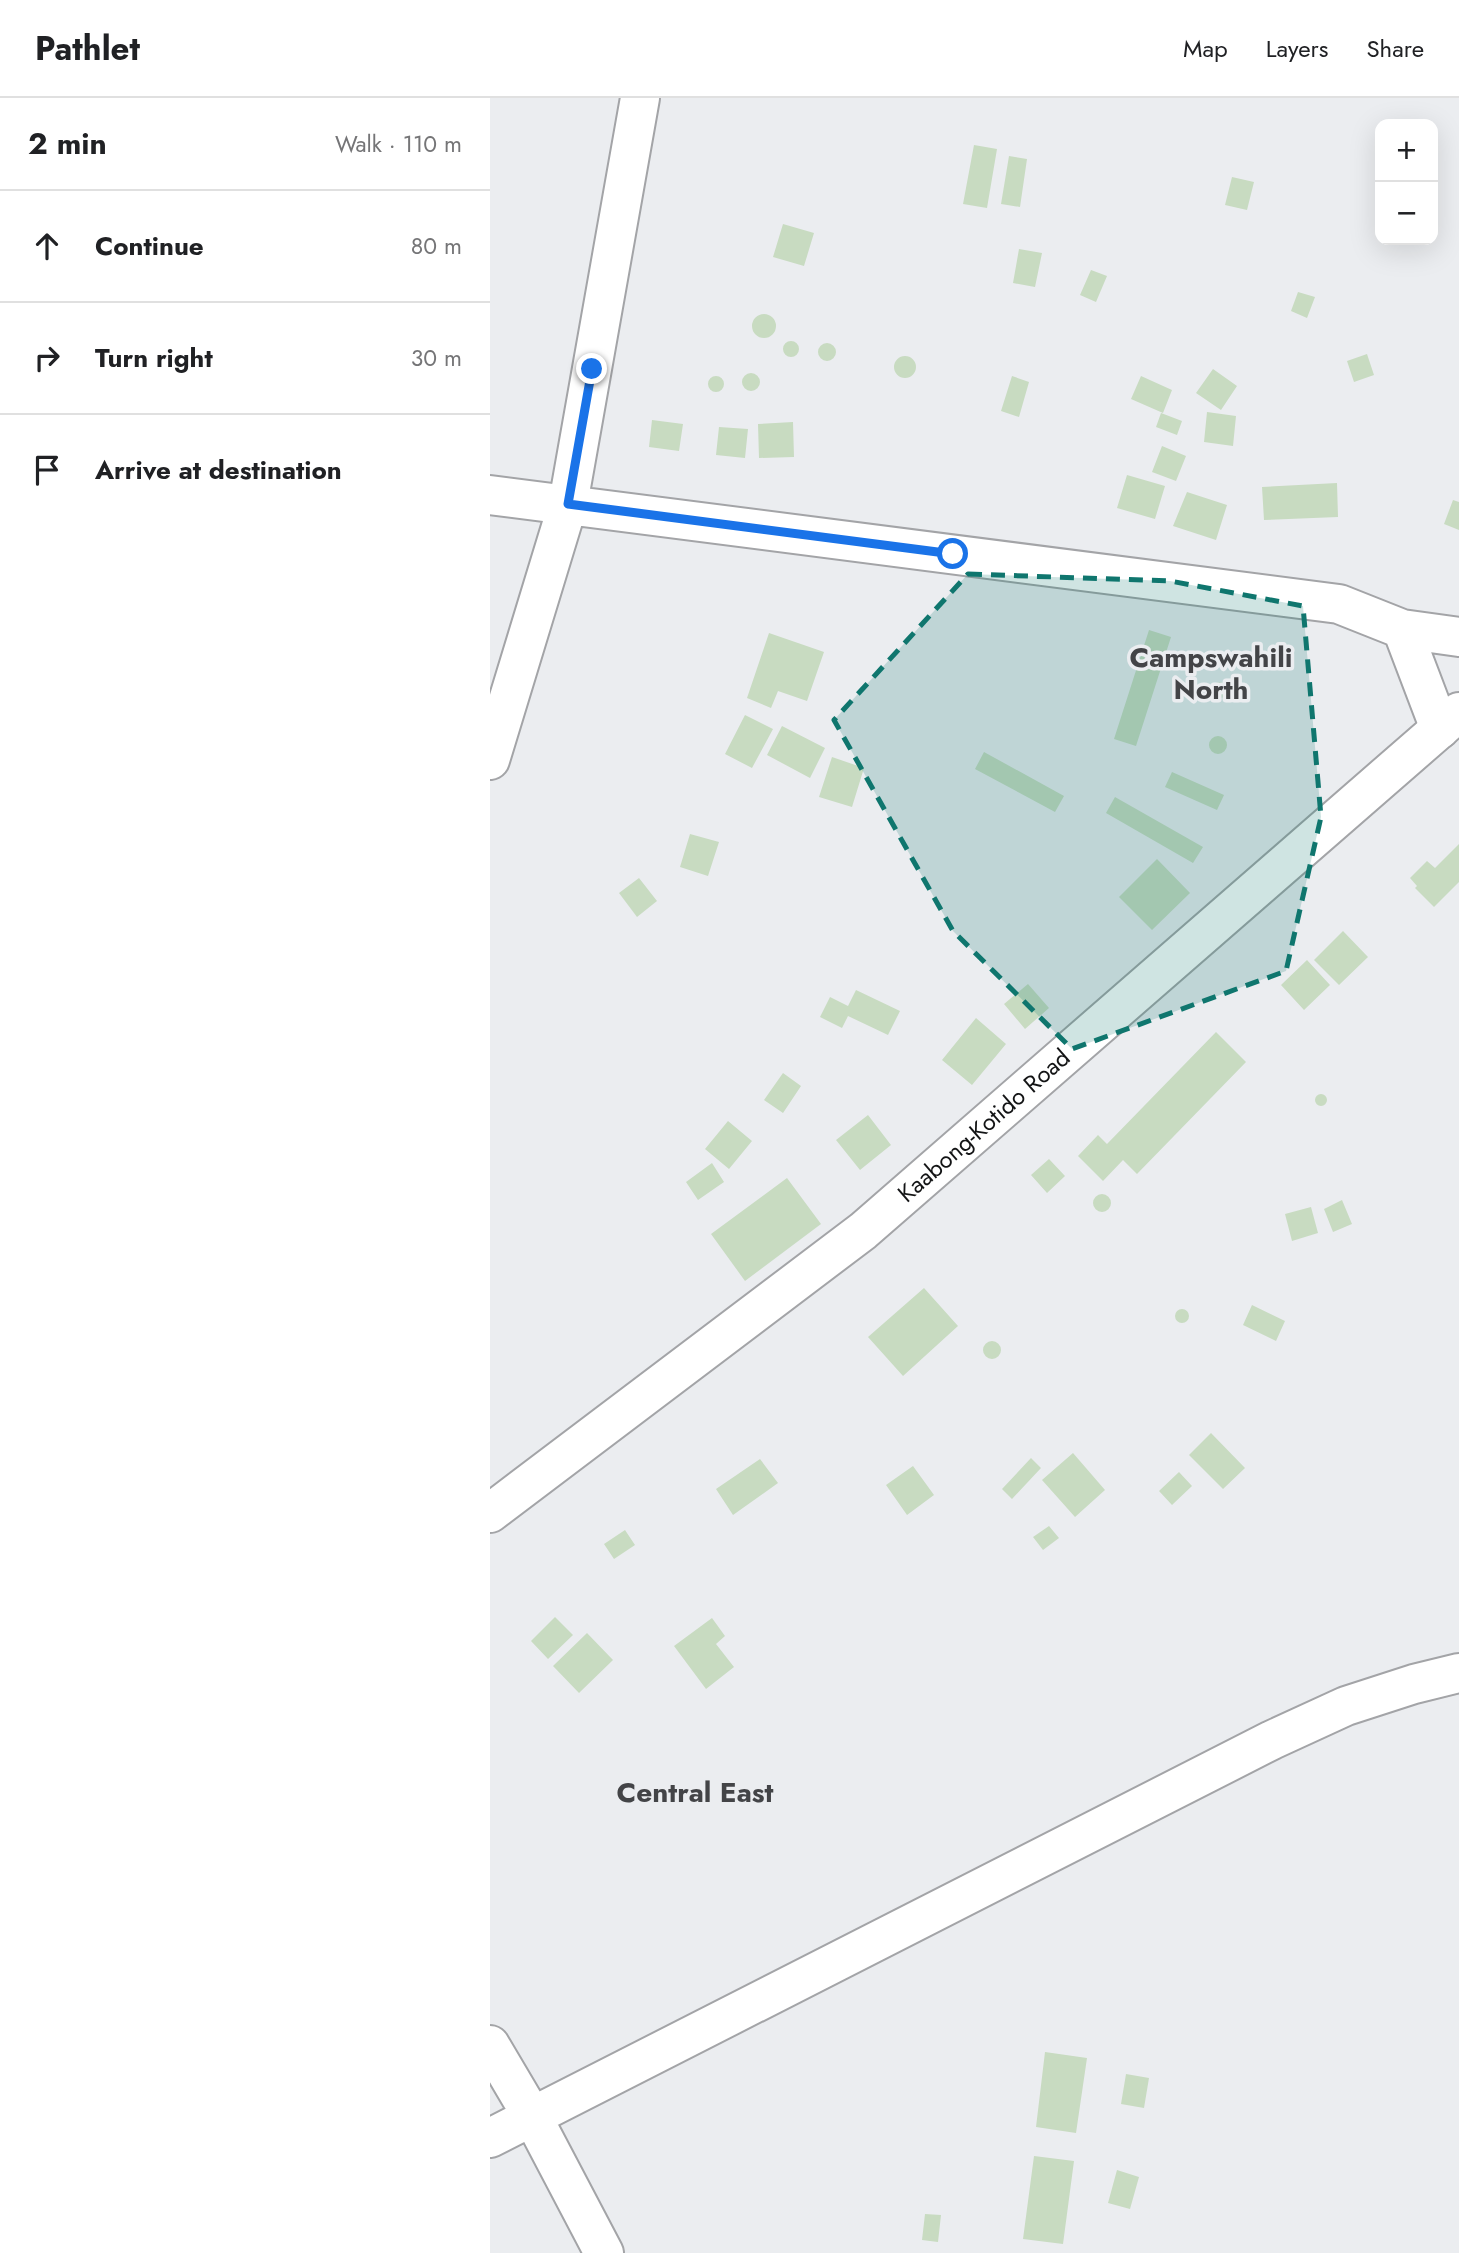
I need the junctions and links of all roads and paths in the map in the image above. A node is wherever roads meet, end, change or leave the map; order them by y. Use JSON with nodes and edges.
{"nodes":[{"id":1,"x":640,"y":98,"type":"edge"},
{"id":2,"x":490,"y":495,"type":"edge"},
{"id":3,"x":568,"y":504,"type":"junction"},
{"id":4,"x":1402,"y":629,"type":"junction"},
{"id":5,"x":1459,"y":637,"type":"edge"},
{"id":6,"x":1450,"y":721,"type":"edge"},
{"id":7,"x":490,"y":760,"type":"edge"},
{"id":8,"x":490,"y":1513,"type":"edge"},
{"id":9,"x":1459,"y":1673,"type":"edge"},
{"id":10,"x":490,"y":2045,"type":"edge"},
{"id":11,"x":532,"y":2116,"type":"junction"},
{"id":12,"x":490,"y":2138,"type":"edge"},
{"id":13,"x":604,"y":2253,"type":"edge"}],
"edges":[{"from":1,"to":3,"type":"street"},
{"from":2,"to":3,"type":"street"},
{"from":3,"to":4,"type":"street"},
{"from":3,"to":7,"type":"street"},
{"from":4,"to":5,"type":"street"},
{"from":4,"to":6,"type":"street"},
{"from":6,"to":8,"type":"street","name":"Kaabong-Kotido Road"},
{"from":9,"to":11,"type":"street"},
{"from":10,"to":11,"type":"street"},
{"from":11,"to":12,"type":"street"},
{"from":11,"to":13,"type":"street"}]}
